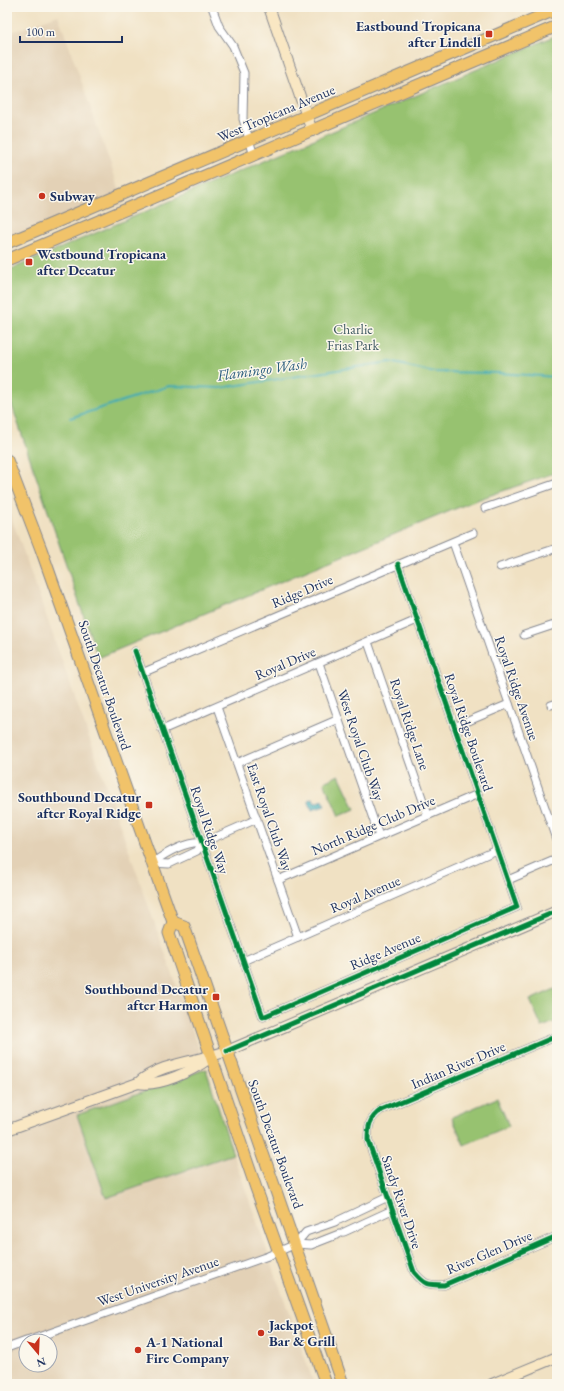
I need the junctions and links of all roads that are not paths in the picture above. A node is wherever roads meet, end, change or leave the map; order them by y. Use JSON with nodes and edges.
{"nodes":[{"id":1,"x":212,"y":7,"type":"edge"},
{"id":2,"x":269,"y":7,"type":"edge"},
{"id":3,"x":557,"y":9,"type":"edge"},
{"id":4,"x":542,"y":16,"type":"junction"},
{"id":5,"x":531,"y":21,"type":"junction"},
{"id":6,"x":553,"y":28,"type":"edge"},
{"id":7,"x":537,"y":35,"type":"junction"},
{"id":8,"x":408,"y":73,"type":"junction"},
{"id":9,"x":414,"y":88,"type":"junction"},
{"id":10,"x":307,"y":116,"type":"junction"},
{"id":11,"x":312,"y":131,"type":"junction"},
{"id":12,"x":249,"y":140,"type":"junction"},
{"id":13,"x":254,"y":156,"type":"junction"},
{"id":14,"x":158,"y":180,"type":"junction"},
{"id":15,"x":164,"y":194,"type":"junction"},
{"id":16,"x":7,"y":243,"type":"edge"},
{"id":17,"x":7,"y":260,"type":"edge"},
{"id":18,"x":7,"y":460,"type":"edge"},
{"id":19,"x":557,"y":483,"type":"edge"},
{"id":20,"x":485,"y":508,"type":"dead end"},
{"id":21,"x":473,"y":533,"type":"dead end"},
{"id":22,"x":452,"y":542,"type":"junction"},
{"id":23,"x":557,"y":548,"type":"edge"},
{"id":24,"x":398,"y":564,"type":"junction"},
{"id":25,"x":500,"y":567,"type":"dead end"},
{"id":26,"x":417,"y":620,"type":"junction"},
{"id":27,"x":557,"y":624,"type":"edge"},
{"id":28,"x":524,"y":635,"type":"dead end"},
{"id":29,"x":368,"y":642,"type":"junction"},
{"id":30,"x":135,"y":651,"type":"dead end"},
{"id":31,"x":319,"y":662,"type":"junction"},
{"id":32,"x":142,"y":673,"type":"junction"},
{"id":33,"x":509,"y":704,"type":"junction"},
{"id":34,"x":217,"y":706,"type":"junction"},
{"id":35,"x":339,"y":719,"type":"junction"},
{"id":36,"x":454,"y":727,"type":"junction"},
{"id":37,"x":162,"y":730,"type":"junction"},
{"id":38,"x":237,"y":763,"type":"junction"},
{"id":39,"x":478,"y":794,"type":"junction"},
{"id":40,"x":428,"y":815,"type":"junction"},
{"id":41,"x":257,"y":818,"type":"junction"},
{"id":42,"x":379,"y":836,"type":"junction"},
{"id":43,"x":557,"y":842,"type":"edge"},
{"id":44,"x":202,"y":843,"type":"junction"},
{"id":45,"x":497,"y":850,"type":"junction"},
{"id":46,"x":557,"y":859,"type":"edge"},
{"id":47,"x":152,"y":863,"type":"junction"},
{"id":48,"x":278,"y":880,"type":"junction"},
{"id":49,"x":508,"y":880,"type":"junction"},
{"id":50,"x":517,"y":907,"type":"joint"},
{"id":51,"x":557,"y":911,"type":"edge"},
{"id":52,"x":173,"y":922,"type":"junction"},
{"id":53,"x":298,"y":937,"type":"junction"},
{"id":54,"x":243,"y":961,"type":"junction"},
{"id":55,"x":263,"y":1017,"type":"joint"},
{"id":56,"x":557,"y":1036,"type":"edge"},
{"id":57,"x":227,"y":1051,"type":"junction"},
{"id":58,"x":211,"y":1057,"type":"junction"},
{"id":59,"x":370,"y":1120,"type":"joint"},
{"id":60,"x":7,"y":1130,"type":"edge"},
{"id":61,"x":388,"y":1197,"type":"junction"},
{"id":62,"x":392,"y":1210,"type":"junction"},
{"id":63,"x":557,"y":1236,"type":"edge"},
{"id":64,"x":296,"y":1244,"type":"junction"},
{"id":65,"x":278,"y":1251,"type":"junction"},
{"id":66,"x":429,"y":1285,"type":"joint"},
{"id":67,"x":49,"y":1333,"type":"edge"},
{"id":68,"x":18,"y":1344,"type":"edge"},
{"id":69,"x":7,"y":1348,"type":"edge"},
{"id":70,"x":557,"y":1357,"type":"edge"},
{"id":71,"x":326,"y":1384,"type":"edge"},
{"id":72,"x":343,"y":1384,"type":"edge"},
{"id":73,"x":492,"y":1384,"type":"edge"}],
"edges":[{"from":1,"to":12,"type":"street"},
{"from":2,"to":10,"type":"main road"},
{"from":3,"to":4,"type":"main road","name":"West Tropicana Avenue"},
{"from":4,"to":5,"type":"main road","name":"West Tropicana Avenue"},
{"from":4,"to":6,"type":"main road"},
{"from":5,"to":7,"type":"main road"},
{"from":5,"to":8,"type":"main road","name":"West Tropicana Avenue"},
{"from":6,"to":7,"type":"main road"},
{"from":7,"to":9,"type":"main road"},
{"from":8,"to":9,"type":"main road"},
{"from":8,"to":10,"type":"main road","name":"West Tropicana Avenue"},
{"from":9,"to":11,"type":"main road"},
{"from":10,"to":11,"type":"main road"},
{"from":10,"to":12,"type":"main road","name":"West Tropicana Avenue"},
{"from":11,"to":13,"type":"main road"},
{"from":12,"to":13,"type":"street"},
{"from":12,"to":14,"type":"main road","name":"West Tropicana Avenue"},
{"from":13,"to":15,"type":"main road"},
{"from":14,"to":15,"type":"main road"},
{"from":14,"to":16,"type":"main road","name":"West Tropicana Avenue"},
{"from":15,"to":17,"type":"main road"},
{"from":18,"to":47,"type":"main road","name":"South Decatur Boulevard"},
{"from":19,"to":20,"type":"street"},
{"from":21,"to":22,"type":"street","name":"Ridge Drive"},
{"from":22,"to":24,"type":"street","name":"Ridge Drive"},
{"from":22,"to":33,"type":"street","name":"Royal Ridge Avenue"},
{"from":23,"to":25,"type":"street"},
{"from":24,"to":26,"type":"street","name":"Royal Ridge Boulevard"},
{"from":24,"to":32,"type":"street","name":"Ridge Drive"},
{"from":26,"to":29,"type":"street","name":"Royal Drive"},
{"from":26,"to":36,"type":"street","name":"Royal Ridge Boulevard"},
{"from":27,"to":28,"type":"street"},
{"from":29,"to":31,"type":"street","name":"Royal Drive"},
{"from":29,"to":40,"type":"street","name":"Royal Ridge Lane"},
{"from":30,"to":32,"type":"street","name":"Royal Ridge Way"},
{"from":31,"to":34,"type":"street","name":"Royal Drive"},
{"from":31,"to":35,"type":"street","name":"West Royal Club Way"},
{"from":32,"to":37,"type":"street","name":"Royal Ridge Way"},
{"from":33,"to":36,"type":"street"},
{"from":33,"to":43,"type":"street","name":"Royal Ridge Avenue"},
{"from":34,"to":37,"type":"street","name":"Royal Drive"},
{"from":34,"to":38,"type":"street","name":"East Royal Club Way"},
{"from":35,"to":38,"type":"street"},
{"from":35,"to":42,"type":"street","name":"West Royal Club Way"},
{"from":36,"to":39,"type":"street","name":"Royal Ridge Boulevard"},
{"from":37,"to":44,"type":"street","name":"Royal Ridge Way"},
{"from":38,"to":41,"type":"street","name":"East Royal Club Way"},
{"from":39,"to":40,"type":"street","name":"North Ridge Club Drive"},
{"from":39,"to":45,"type":"street","name":"Royal Ridge Boulevard"},
{"from":40,"to":42,"type":"street","name":"North Ridge Club Drive"},
{"from":41,"to":44,"type":"street"},
{"from":41,"to":48,"type":"street","name":"East Royal Club Way"},
{"from":42,"to":48,"type":"street","name":"North Ridge Club Drive"},
{"from":44,"to":47,"type":"street"},
{"from":44,"to":47,"type":"street"},
{"from":44,"to":54,"type":"street","name":"Royal Ridge Way"},
{"from":45,"to":49,"type":"street","name":"Royal Ridge Boulevard"},
{"from":45,"to":53,"type":"street","name":"Royal Avenue"},
{"from":46,"to":49,"type":"street"},
{"from":47,"to":52,"type":"main road","name":"South Decatur Boulevard"},
{"from":48,"to":53,"type":"street","name":"East Royal Club Way"},
{"from":49,"to":50,"type":"street","name":"Royal Ridge Boulevard"},
{"from":50,"to":55,"type":"street","name":"Ridge Avenue"},
{"from":51,"to":57,"type":"main road"},
{"from":52,"to":57,"type":"main road","name":"South Decatur Boulevard"},
{"from":52,"to":58,"type":"main road","name":"South Decatur Boulevard"},
{"from":53,"to":54,"type":"street","name":"Royal Avenue"},
{"from":54,"to":55,"type":"street","name":"Royal Ridge Way"},
{"from":56,"to":59,"type":"street","name":"Indian River Drive"},
{"from":57,"to":58,"type":"main road"},
{"from":57,"to":64,"type":"main road","name":"South Decatur Boulevard"},
{"from":58,"to":60,"type":"main road"},
{"from":58,"to":65,"type":"main road","name":"South Decatur Boulevard"},
{"from":59,"to":61,"type":"street","name":"Sandy River Drive"},
{"from":61,"to":62,"type":"street","name":"Sandy River Drive"},
{"from":61,"to":64,"type":"street"},
{"from":62,"to":64,"type":"street"},
{"from":62,"to":66,"type":"street","name":"Sandy River Drive"},
{"from":63,"to":66,"type":"street","name":"River Glen Drive"},
{"from":64,"to":65,"type":"street","name":"West University Avenue"},
{"from":64,"to":72,"type":"main road","name":"South Decatur Boulevard"},
{"from":65,"to":67,"type":"street","name":"West University Avenue"},
{"from":65,"to":71,"type":"main road","name":"South Decatur Boulevard"},
{"from":68,"to":69,"type":"street","name":"West University Avenue"},
{"from":70,"to":73,"type":"main road"}]}
